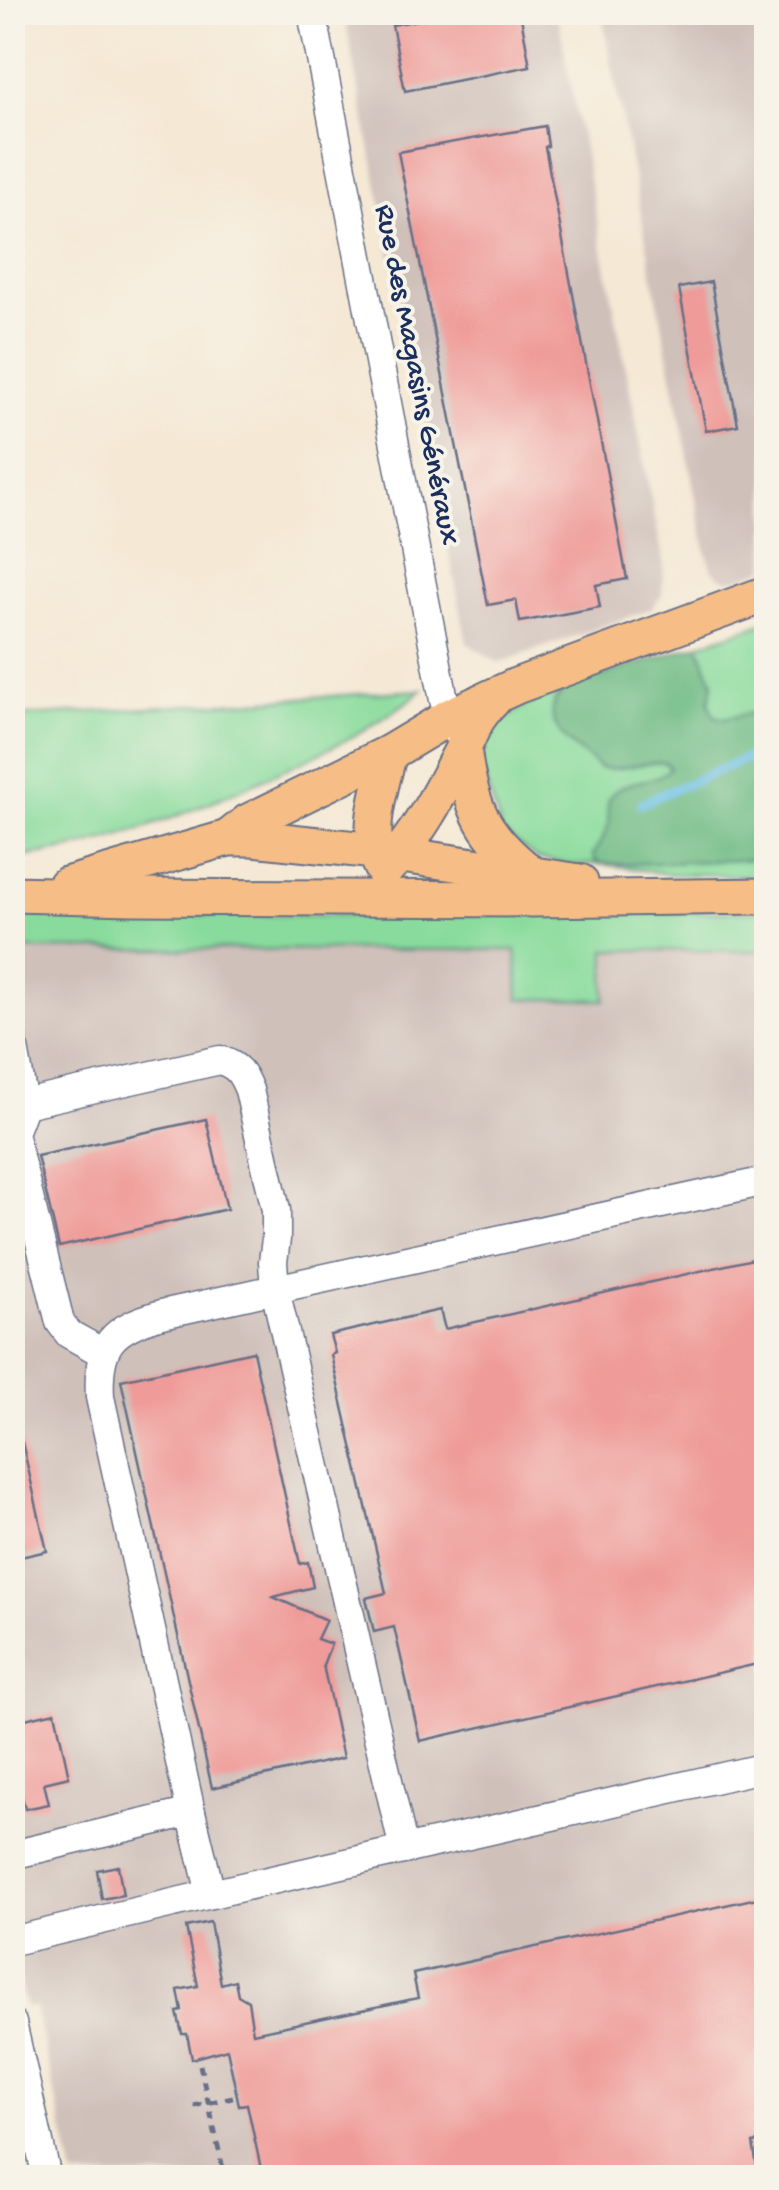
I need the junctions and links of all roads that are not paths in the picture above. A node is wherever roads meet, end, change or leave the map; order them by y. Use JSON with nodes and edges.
{"nodes":[{"id":1,"x":312,"y":12,"type":"edge"},
{"id":2,"x":766,"y":594,"type":"edge"},
{"id":3,"x":456,"y":733,"type":"junction"},
{"id":4,"x":388,"y":753,"type":"junction"},
{"id":5,"x":228,"y":838,"type":"junction"},
{"id":6,"x":386,"y":859,"type":"junction"},
{"id":7,"x":533,"y":875,"type":"junction"},
{"id":8,"x":22,"y":894,"type":"edge"},
{"id":9,"x":682,"y":896,"type":"junction"},
{"id":10,"x":766,"y":896,"type":"edge"},
{"id":11,"x":350,"y":897,"type":"junction"},
{"id":12,"x":412,"y":898,"type":"junction"},
{"id":13,"x":12,"y":1037,"type":"edge"},
{"id":14,"x":24,"y":1104,"type":"junction"},
{"id":15,"x":13,"y":1133,"type":"edge"},
{"id":16,"x":766,"y":1180,"type":"edge"},
{"id":17,"x":275,"y":1289,"type":"junction"},
{"id":18,"x":103,"y":1353,"type":"junction"},
{"id":19,"x":766,"y":1767,"type":"edge"},
{"id":20,"x":191,"y":1812,"type":"junction"},
{"id":21,"x":404,"y":1850,"type":"junction"},
{"id":22,"x":12,"y":1855,"type":"edge"},
{"id":23,"x":210,"y":1894,"type":"junction"},
{"id":24,"x":12,"y":1942,"type":"edge"},
{"id":25,"x":12,"y":2023,"type":"edge"},
{"id":26,"x":48,"y":2178,"type":"edge"}],
"edges":[{"from":1,"to":3,"type":"street","name":"Rue des Magasins Généraux"},
{"from":2,"to":3,"type":"main road"},
{"from":3,"to":4,"type":"main road"},
{"from":3,"to":6,"type":"main road"},
{"from":3,"to":7,"type":"main road"},
{"from":4,"to":5,"type":"main road"},
{"from":4,"to":6,"type":"main road"},
{"from":5,"to":6,"type":"main road"},
{"from":5,"to":8,"type":"main road"},
{"from":6,"to":7,"type":"main road"},
{"from":6,"to":11,"type":"main road"},
{"from":6,"to":12,"type":"main road"},
{"from":7,"to":9,"type":"main road"},
{"from":8,"to":11,"type":"main road"},
{"from":9,"to":10,"type":"main road"},
{"from":9,"to":12,"type":"main road"},
{"from":11,"to":12,"type":"main road"},
{"from":13,"to":14,"type":"street"},
{"from":14,"to":15,"type":"street"},
{"from":14,"to":17,"type":"street"},
{"from":15,"to":18,"type":"street"},
{"from":16,"to":17,"type":"street"},
{"from":17,"to":18,"type":"street"},
{"from":17,"to":21,"type":"street"},
{"from":18,"to":20,"type":"street"},
{"from":19,"to":21,"type":"street"},
{"from":20,"to":22,"type":"street"},
{"from":20,"to":23,"type":"street"},
{"from":21,"to":23,"type":"street"},
{"from":23,"to":24,"type":"street"},
{"from":25,"to":26,"type":"street"}]}
